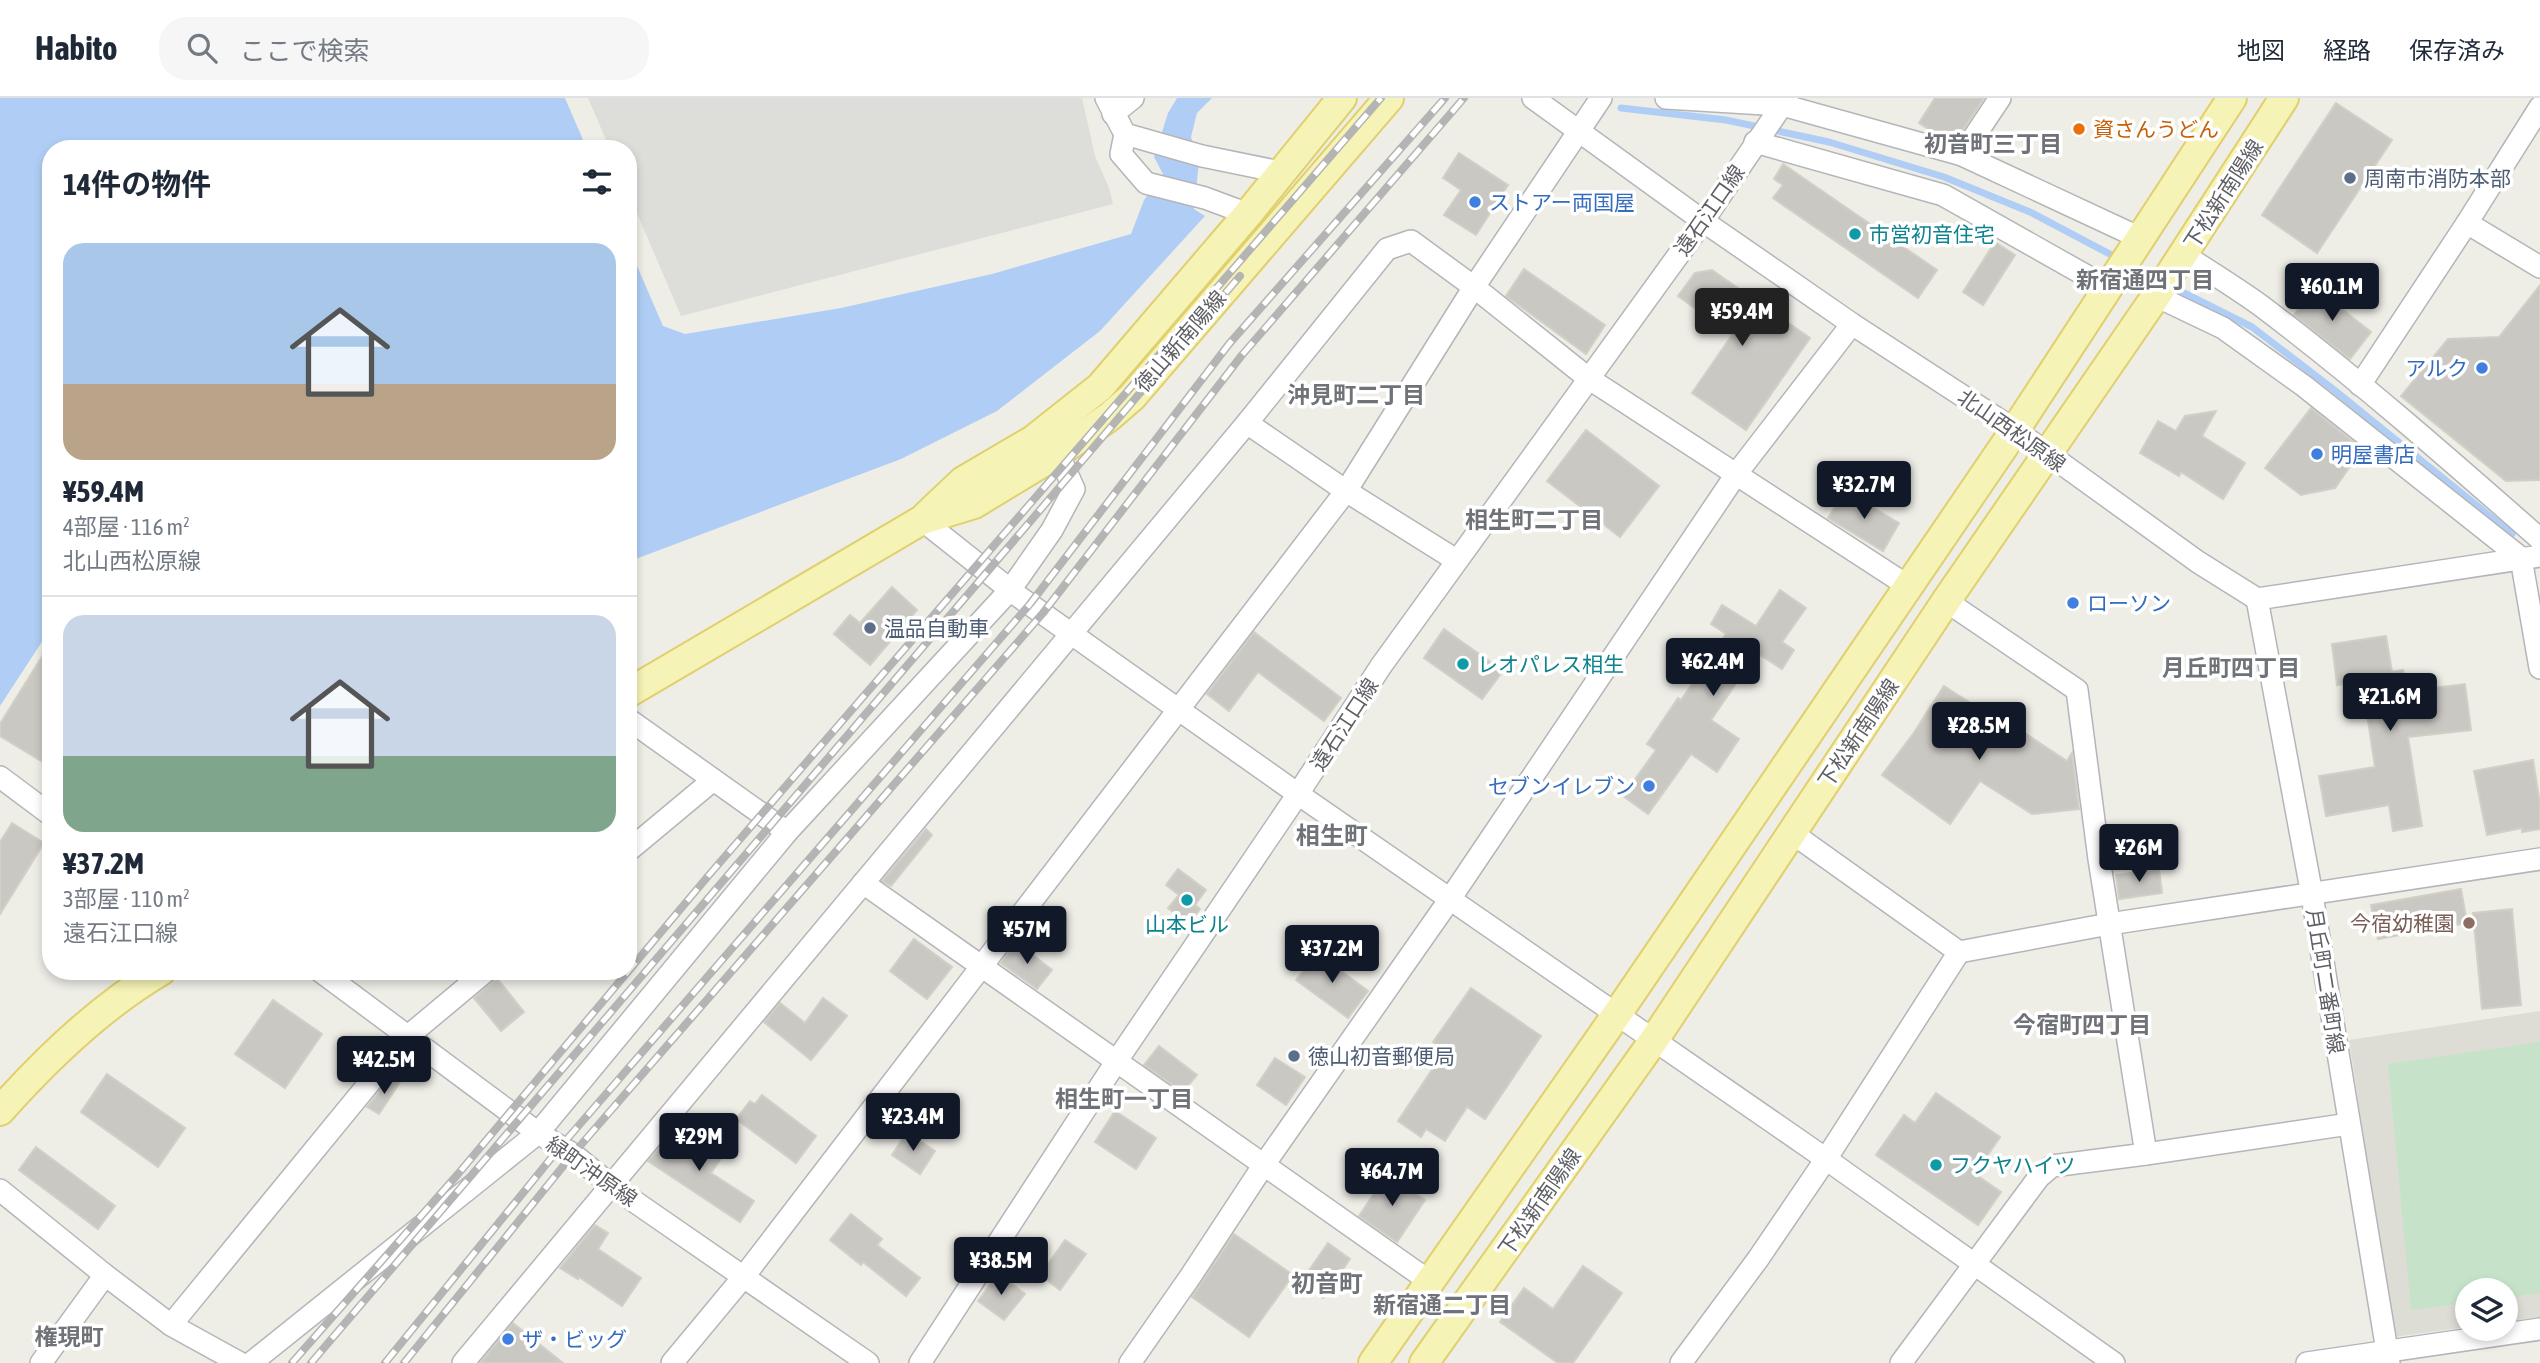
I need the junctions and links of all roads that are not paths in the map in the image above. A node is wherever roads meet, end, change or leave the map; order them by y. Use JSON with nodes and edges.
{"nodes":[{"id":1,"x":1133,"y":98,"type":"edge"},
{"id":2,"x":1342,"y":98,"type":"edge"},
{"id":3,"x":1389,"y":98,"type":"edge"},
{"id":4,"x":1533,"y":98,"type":"edge"},
{"id":5,"x":1601,"y":98,"type":"edge"},
{"id":6,"x":1666,"y":98,"type":"edge"},
{"id":7,"x":2000,"y":98,"type":"edge"},
{"id":8,"x":2232,"y":98,"type":"edge"},
{"id":9,"x":2284,"y":98,"type":"edge"},
{"id":10,"x":1110,"y":106,"type":"edge"},
{"id":11,"x":1781,"y":106,"type":"edge"},
{"id":12,"x":2540,"y":107,"type":"edge"},
{"id":13,"x":1578,"y":130,"type":"junction"},
{"id":14,"x":1125,"y":134,"type":"junction"},
{"id":15,"x":1756,"y":141,"type":"junction"},
{"id":16,"x":1962,"y":155,"type":"junction"},
{"id":17,"x":1280,"y":172,"type":"junction"},
{"id":18,"x":1248,"y":214,"type":"junction"},
{"id":19,"x":1703,"y":221,"type":"junction"},
{"id":20,"x":2467,"y":223,"type":"junction"},
{"id":21,"x":2137,"y":243,"type":"junction"},
{"id":22,"x":2540,"y":267,"type":"edge"},
{"id":23,"x":2168,"y":278,"type":"junction"},
{"id":24,"x":2112,"y":281,"type":"junction"},
{"id":25,"x":1474,"y":287,"type":"junction"},
{"id":26,"x":1852,"y":324,"type":"junction"},
{"id":27,"x":1588,"y":379,"type":"junction"},
{"id":28,"x":2360,"y":385,"type":"junction"},
{"id":29,"x":1247,"y":424,"type":"junction"},
{"id":30,"x":2015,"y":430,"type":"junction"},
{"id":31,"x":1058,"y":453,"type":"junction"},
{"id":32,"x":2049,"y":454,"type":"junction"},
{"id":33,"x":1737,"y":473,"type":"junction"},
{"id":34,"x":1346,"y":491,"type":"junction"},
{"id":35,"x":922,"y":520,"type":"junction"},
{"id":36,"x":2540,"y":539,"type":"edge"},
{"id":37,"x":2528,"y":557,"type":"edge"},
{"id":38,"x":1456,"y":560,"type":"junction"},
{"id":39,"x":1908,"y":586,"type":"junction"},
{"id":40,"x":1010,"y":590,"type":"junction"},
{"id":41,"x":2257,"y":599,"type":"junction"},
{"id":42,"x":1946,"y":601,"type":"junction"},
{"id":43,"x":1071,"y":633,"type":"junction"},
{"id":44,"x":2540,"y":668,"type":"edge"},
{"id":45,"x":637,"y":688,"type":"edge"},
{"id":46,"x":1180,"y":710,"type":"junction"},
{"id":47,"x":637,"y":726,"type":"edge"},
{"id":48,"x":0,"y":777,"type":"edge"},
{"id":49,"x":712,"y":781,"type":"junction"},
{"id":50,"x":1298,"y":794,"type":"junction"},
{"id":51,"x":42,"y":808,"type":"edge"},
{"id":52,"x":787,"y":832,"type":"junction"},
{"id":53,"x":1792,"y":833,"type":"junction"},
{"id":54,"x":637,"y":844,"type":"edge"},
{"id":55,"x":2540,"y":859,"type":"edge"},
{"id":56,"x":863,"y":883,"type":"junction"},
{"id":57,"x":2312,"y":895,"type":"junction"},
{"id":58,"x":1450,"y":899,"type":"junction"},
{"id":59,"x":2109,"y":924,"type":"junction"},
{"id":60,"x":1959,"y":952,"type":"junction"},
{"id":61,"x":981,"y":966,"type":"junction"},
{"id":62,"x":146,"y":980,"type":"edge"},
{"id":63,"x":332,"y":980,"type":"edge"},
{"id":64,"x":475,"y":980,"type":"edge"},
{"id":65,"x":1617,"y":1014,"type":"junction"},
{"id":66,"x":407,"y":1037,"type":"junction"},
{"id":67,"x":1654,"y":1040,"type":"junction"},
{"id":68,"x":1116,"y":1062,"type":"junction"},
{"id":69,"x":0,"y":1111,"type":"edge"},
{"id":70,"x":2349,"y":1124,"type":"junction"},
{"id":71,"x":538,"y":1133,"type":"junction"},
{"id":72,"x":2146,"y":1154,"type":"junction"},
{"id":73,"x":1826,"y":1159,"type":"junction"},
{"id":74,"x":1263,"y":1166,"type":"junction"},
{"id":75,"x":612,"y":1186,"type":"junction"},
{"id":76,"x":0,"y":1190,"type":"edge"},
{"id":77,"x":1972,"y":1264,"type":"junction"},
{"id":78,"x":106,"y":1275,"type":"junction"},
{"id":79,"x":745,"y":1275,"type":"junction"},
{"id":80,"x":1429,"y":1281,"type":"junction"},
{"id":81,"x":172,"y":1325,"type":"junction"},
{"id":82,"x":2540,"y":1329,"type":"edge"},
{"id":83,"x":2388,"y":1358,"type":"edge"},
{"id":84,"x":41,"y":1363,"type":"edge"},
{"id":85,"x":240,"y":1363,"type":"edge"},
{"id":86,"x":251,"y":1363,"type":"edge"},
{"id":87,"x":463,"y":1363,"type":"edge"},
{"id":88,"x":672,"y":1363,"type":"edge"},
{"id":89,"x":868,"y":1363,"type":"edge"},
{"id":90,"x":920,"y":1363,"type":"edge"},
{"id":91,"x":1130,"y":1363,"type":"edge"},
{"id":92,"x":1373,"y":1363,"type":"edge"},
{"id":93,"x":1424,"y":1363,"type":"edge"},
{"id":94,"x":1681,"y":1363,"type":"edge"},
{"id":95,"x":1900,"y":1363,"type":"edge"},
{"id":96,"x":2114,"y":1363,"type":"edge"},
{"id":97,"x":2307,"y":1363,"type":"edge"}],
"edges":[{"from":1,"to":10,"type":"street"},
{"from":2,"to":17,"type":"main road","name":"徳山新南陽線"},
{"from":3,"to":31,"type":"main road","name":"徳山新南陽線"},
{"from":4,"to":13,"type":"street","name":"北山西松原線"},
{"from":5,"to":13,"type":"street"},
{"from":6,"to":11,"type":"street"},
{"from":7,"to":16,"type":"street"},
{"from":8,"to":21,"type":"main road","name":"下松新南陽線"},
{"from":9,"to":23,"type":"main road","name":"下松新南陽線"},
{"from":10,"to":14,"type":"street"},
{"from":11,"to":15,"type":"street","name":"遠石江口線"},
{"from":11,"to":16,"type":"street"},
{"from":12,"to":20,"type":"street"},
{"from":13,"to":19,"type":"street","name":"北山西松原線"},
{"from":13,"to":25,"type":"street"},
{"from":14,"to":17,"type":"street"},
{"from":14,"to":18,"type":"street"},
{"from":15,"to":19,"type":"street","name":"遠石江口線"},
{"from":15,"to":24,"type":"street"},
{"from":16,"to":21,"type":"street"},
{"from":17,"to":18,"type":"main road","name":"徳山新南陽線"},
{"from":18,"to":35,"type":"main road","name":"徳山新南陽線"},
{"from":19,"to":26,"type":"street","name":"北山西松原線"},
{"from":19,"to":27,"type":"street","name":"遠石江口線"},
{"from":20,"to":22,"type":"street"},
{"from":20,"to":28,"type":"street"},
{"from":21,"to":24,"type":"main road","name":"下松新南陽線"},
{"from":23,"to":28,"type":"street"},
{"from":23,"to":32,"type":"main road","name":"下松新南陽線"},
{"from":23,"to":37,"type":"street"},
{"from":24,"to":30,"type":"main road","name":"下松新南陽線"},
{"from":25,"to":27,"type":"street"},
{"from":25,"to":29,"type":"street"},
{"from":25,"to":34,"type":"street"},
{"from":26,"to":30,"type":"street","name":"北山西松原線"},
{"from":26,"to":33,"type":"street"},
{"from":27,"to":33,"type":"street"},
{"from":27,"to":38,"type":"street","name":"遠石江口線"},
{"from":28,"to":36,"type":"street"},
{"from":29,"to":34,"type":"street"},
{"from":29,"to":43,"type":"street"},
{"from":30,"to":32,"type":"street","name":"北山西松原線"},
{"from":30,"to":39,"type":"main road","name":"下松新南陽線"},
{"from":31,"to":35,"type":"main road","name":"徳山新南陽線"},
{"from":31,"to":40,"type":"street"},
{"from":32,"to":41,"type":"street","name":"北山西松原線"},
{"from":32,"to":42,"type":"main road","name":"下松新南陽線"},
{"from":33,"to":39,"type":"street"},
{"from":33,"to":58,"type":"street"},
{"from":34,"to":38,"type":"street"},
{"from":34,"to":46,"type":"street"},
{"from":35,"to":40,"type":"street"},
{"from":35,"to":45,"type":"main road","name":"徳山新南陽線"},
{"from":37,"to":41,"type":"street"},
{"from":37,"to":44,"type":"street"},
{"from":38,"to":50,"type":"street","name":"遠石江口線"},
{"from":39,"to":65,"type":"main road","name":"下松新南陽線"},
{"from":40,"to":43,"type":"street"},
{"from":40,"to":52,"type":"street"},
{"from":41,"to":57,"type":"street","name":"月丘町二番町線"},
{"from":42,"to":53,"type":"main road","name":"下松新南陽線"},
{"from":42,"to":59,"type":"street"},
{"from":43,"to":46,"type":"street"},
{"from":43,"to":56,"type":"street"},
{"from":46,"to":50,"type":"street"},
{"from":46,"to":61,"type":"street"},
{"from":47,"to":49,"type":"street"},
{"from":48,"to":51,"type":"street"},
{"from":49,"to":52,"type":"street"},
{"from":49,"to":54,"type":"street"},
{"from":50,"to":58,"type":"street"},
{"from":50,"to":68,"type":"street","name":"遠石江口線"},
{"from":52,"to":71,"type":"street"},
{"from":53,"to":60,"type":"street"},
{"from":53,"to":67,"type":"main road","name":"下松新南陽線"},
{"from":55,"to":57,"type":"street"},
{"from":56,"to":61,"type":"street"},
{"from":56,"to":75,"type":"street"},
{"from":57,"to":59,"type":"street"},
{"from":57,"to":70,"type":"street","name":"月丘町二番町線"},
{"from":58,"to":65,"type":"street"},
{"from":58,"to":74,"type":"street"},
{"from":59,"to":60,"type":"street"},
{"from":59,"to":72,"type":"street"},
{"from":60,"to":73,"type":"street"},
{"from":61,"to":68,"type":"street"},
{"from":61,"to":79,"type":"street"},
{"from":62,"to":69,"type":"main road"},
{"from":63,"to":66,"type":"street","name":"緑町沖原線"},
{"from":64,"to":66,"type":"street"},
{"from":65,"to":67,"type":"street"},
{"from":65,"to":80,"type":"main road","name":"下松新南陽線"},
{"from":66,"to":71,"type":"street","name":"緑町沖原線"},
{"from":66,"to":81,"type":"street"},
{"from":67,"to":73,"type":"street"},
{"from":67,"to":93,"type":"main road","name":"下松新南陽線"},
{"from":68,"to":74,"type":"street"},
{"from":68,"to":90,"type":"street","name":"遠石江口線"},
{"from":70,"to":72,"type":"street"},
{"from":70,"to":83,"type":"street","name":"月丘町二番町線"},
{"from":71,"to":75,"type":"street","name":"緑町沖原線"},
{"from":71,"to":86,"type":"street"},
{"from":72,"to":77,"type":"street"},
{"from":73,"to":77,"type":"street"},
{"from":73,"to":94,"type":"street"},
{"from":74,"to":80,"type":"street"},
{"from":74,"to":91,"type":"street"},
{"from":75,"to":79,"type":"street","name":"緑町沖原線"},
{"from":75,"to":87,"type":"street"},
{"from":76,"to":78,"type":"street"},
{"from":77,"to":95,"type":"street"},
{"from":77,"to":96,"type":"street"},
{"from":78,"to":81,"type":"street"},
{"from":78,"to":84,"type":"street"},
{"from":79,"to":88,"type":"street"},
{"from":79,"to":89,"type":"street","name":"緑町沖原線"},
{"from":80,"to":92,"type":"main road","name":"下松新南陽線"},
{"from":81,"to":85,"type":"street"},
{"from":82,"to":83,"type":"street"},
{"from":83,"to":97,"type":"street"}]}
